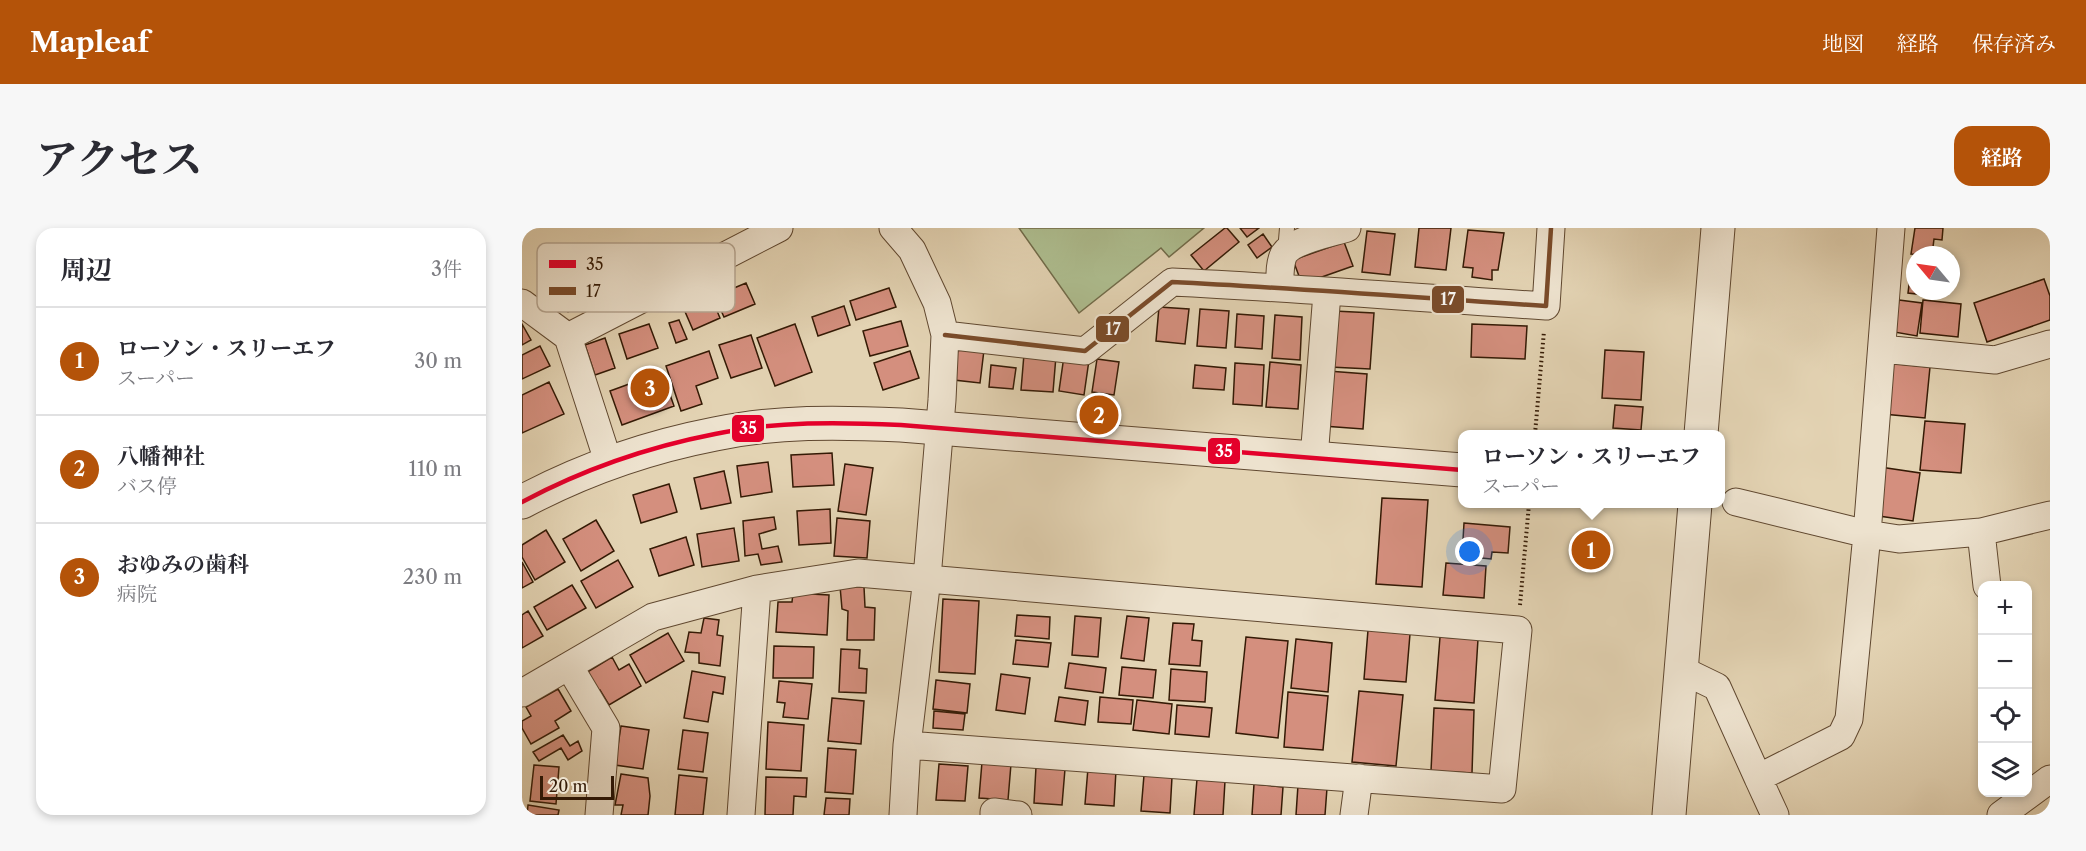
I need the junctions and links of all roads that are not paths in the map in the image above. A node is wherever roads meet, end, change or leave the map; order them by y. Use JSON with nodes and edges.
{"nodes":[{"id":1,"x":779,"y":228,"type":"edge"},
{"id":2,"x":893,"y":228,"type":"edge"},
{"id":3,"x":1345,"y":228,"type":"edge"},
{"id":4,"x":1551,"y":228,"type":"edge"},
{"id":5,"x":1718,"y":228,"type":"edge"},
{"id":6,"x":1891,"y":228,"type":"edge"},
{"id":7,"x":1286,"y":240,"type":"edge"},
{"id":8,"x":735,"y":251,"type":"edge"},
{"id":9,"x":1280,"y":288,"type":"junction"},
{"id":10,"x":1327,"y":292,"type":"junction"},
{"id":11,"x":522,"y":303,"type":"edge"},
{"id":12,"x":616,"y":312,"type":"edge"},
{"id":13,"x":945,"y":335,"type":"junction"},
{"id":14,"x":568,"y":337,"type":"junction"},
{"id":15,"x":2050,"y":344,"type":"edge"},
{"id":16,"x":1882,"y":349,"type":"junction"},
{"id":17,"x":940,"y":429,"type":"junction"},
{"id":18,"x":1701,"y":430,"type":"edge"},
{"id":19,"x":1314,"y":458,"type":"junction"},
{"id":20,"x":609,"y":464,"type":"junction"},
{"id":21,"x":1458,"y":470,"type":"edge"},
{"id":22,"x":522,"y":502,"type":"edge"},
{"id":23,"x":1736,"y":502,"type":"dead end"},
{"id":24,"x":1695,"y":508,"type":"edge"},
{"id":25,"x":2050,"y":515,"type":"edge"},
{"id":26,"x":1981,"y":532,"type":"junction"},
{"id":27,"x":1867,"y":534,"type":"junction"},
{"id":28,"x":927,"y":578,"type":"junction"},
{"id":29,"x":1987,"y":581,"type":"edge"},
{"id":30,"x":757,"y":589,"type":"junction"},
{"id":31,"x":569,"y":666,"type":"junction"},
{"id":32,"x":1682,"y":670,"type":"junction"},
{"id":33,"x":522,"y":693,"type":"edge"},
{"id":34,"x":908,"y":745,"type":"junction"},
{"id":35,"x":1359,"y":778,"type":"junction"},
{"id":36,"x":1758,"y":778,"type":"junction"},
{"id":37,"x":2050,"y":779,"type":"edge"},
{"id":38,"x":1997,"y":797,"type":"edge"},
{"id":39,"x":599,"y":815,"type":"edge"},
{"id":40,"x":741,"y":815,"type":"edge"},
{"id":41,"x":903,"y":815,"type":"edge"},
{"id":42,"x":993,"y":815,"type":"edge"},
{"id":43,"x":1018,"y":815,"type":"edge"},
{"id":44,"x":1354,"y":815,"type":"edge"},
{"id":45,"x":1669,"y":815,"type":"edge"},
{"id":46,"x":1775,"y":815,"type":"edge"},
{"id":47,"x":1999,"y":815,"type":"edge"}],
"edges":[{"from":1,"to":8,"type":"street"},
{"from":2,"to":13,"type":"street"},
{"from":3,"to":7,"type":"street"},
{"from":4,"to":10,"type":"street"},
{"from":5,"to":18,"type":"street"},
{"from":6,"to":16,"type":"street"},
{"from":7,"to":9,"type":"street"},
{"from":9,"to":10,"type":"street"},
{"from":9,"to":13,"type":"street"},
{"from":10,"to":19,"type":"street"},
{"from":11,"to":14,"type":"street"},
{"from":12,"to":14,"type":"street"},
{"from":13,"to":17,"type":"street"},
{"from":14,"to":20,"type":"street"},
{"from":15,"to":16,"type":"street"},
{"from":16,"to":27,"type":"street"},
{"from":17,"to":19,"type":"street"},
{"from":17,"to":20,"type":"street"},
{"from":17,"to":28,"type":"street"},
{"from":19,"to":21,"type":"street"},
{"from":20,"to":22,"type":"street"},
{"from":23,"to":27,"type":"street"},
{"from":24,"to":32,"type":"street"},
{"from":25,"to":26,"type":"street"},
{"from":26,"to":27,"type":"street"},
{"from":26,"to":29,"type":"street"},
{"from":27,"to":36,"type":"street"},
{"from":28,"to":30,"type":"street"},
{"from":28,"to":34,"type":"street"},
{"from":28,"to":35,"type":"street"},
{"from":30,"to":31,"type":"street"},
{"from":30,"to":40,"type":"street"},
{"from":31,"to":33,"type":"street"},
{"from":31,"to":39,"type":"street"},
{"from":32,"to":36,"type":"street"},
{"from":32,"to":45,"type":"street"},
{"from":34,"to":35,"type":"street"},
{"from":34,"to":41,"type":"street"},
{"from":35,"to":44,"type":"street"},
{"from":36,"to":46,"type":"street"},
{"from":37,"to":47,"type":"street"},
{"from":38,"to":47,"type":"street"},
{"from":42,"to":43,"type":"street"}]}
